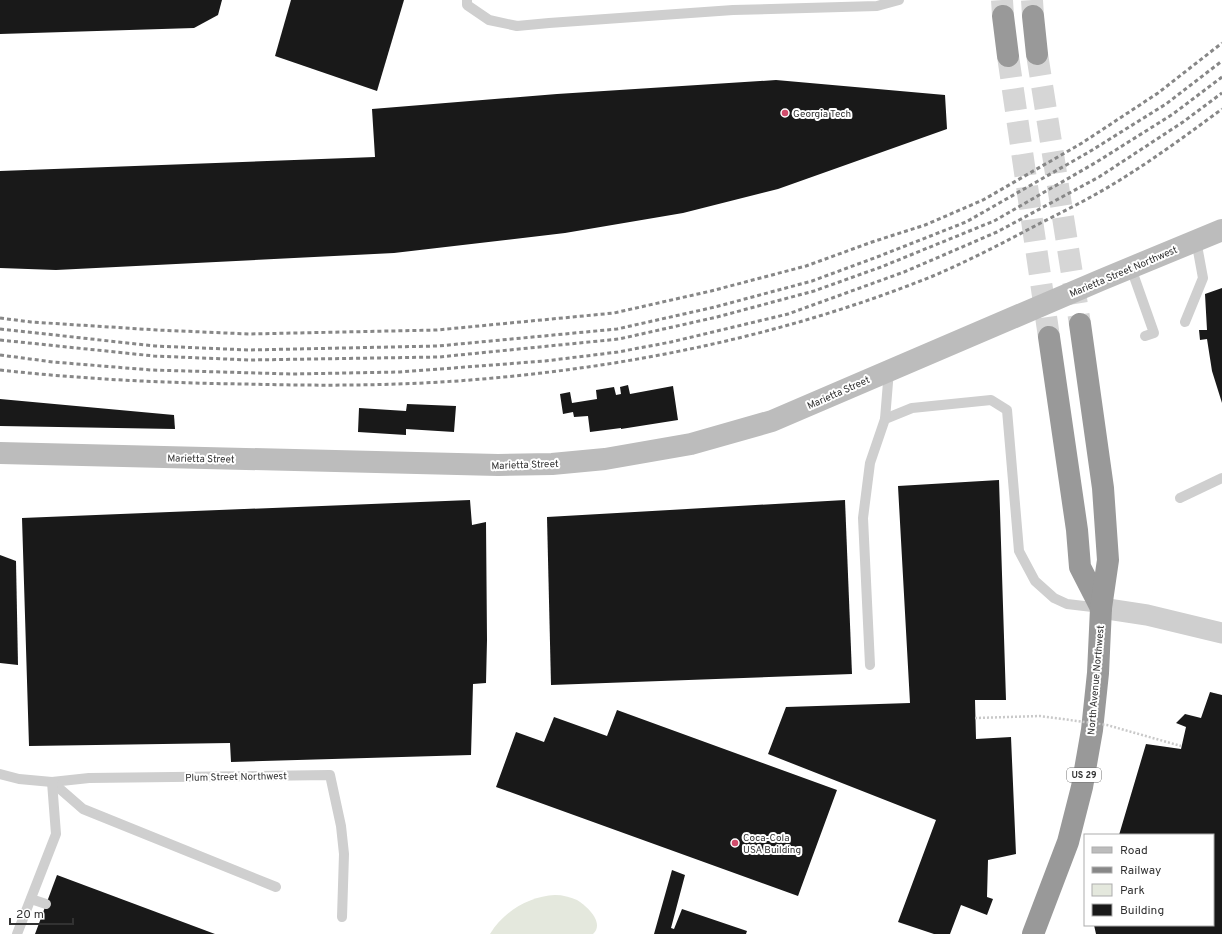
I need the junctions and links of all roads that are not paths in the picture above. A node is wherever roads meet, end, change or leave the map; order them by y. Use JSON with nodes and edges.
{"nodes":[{"id":1,"x":467,"y":0,"type":"edge"},
{"id":2,"x":899,"y":0,"type":"edge"},
{"id":3,"x":1003,"y":16,"type":"tunnel mouth"},
{"id":4,"x":1033,"y":16,"type":"tunnel mouth"},
{"id":5,"x":1037,"y":54,"type":"tunnel mouth"},
{"id":6,"x":1008,"y":56,"type":"tunnel mouth"},
{"id":7,"x":1222,"y":230,"type":"edge"},
{"id":8,"x":1196,"y":240,"type":"junction"},
{"id":9,"x":1131,"y":268,"type":"junction"},
{"id":10,"x":1023,"y":313,"type":"joint"},
{"id":11,"x":1185,"y":322,"type":"dead end"},
{"id":12,"x":1080,"y":324,"type":"tunnel mouth"},
{"id":13,"x":1145,"y":336,"type":"dead end"},
{"id":14,"x":1049,"y":337,"type":"tunnel mouth"},
{"id":15,"x":889,"y":370,"type":"junction"},
{"id":16,"x":885,"y":419,"type":"junction"},
{"id":17,"x":0,"y":453,"type":"edge"},
{"id":18,"x":1222,"y":478,"type":"edge"},
{"id":19,"x":1180,"y":498,"type":"dead end"},
{"id":20,"x":1101,"y":608,"type":"junction"},
{"id":21,"x":1222,"y":633,"type":"edge"},
{"id":22,"x":870,"y":665,"type":"dead end"},
{"id":23,"x":0,"y":774,"type":"edge"},
{"id":24,"x":52,"y":782,"type":"junction"},
{"id":25,"x":276,"y":887,"type":"dead end"},
{"id":26,"x":31,"y":899,"type":"junction"},
{"id":27,"x":46,"y":904,"type":"dead end"},
{"id":28,"x":342,"y":917,"type":"dead end"},
{"id":29,"x":17,"y":934,"type":"edge"},
{"id":30,"x":1032,"y":934,"type":"edge"}],
"edges":[{"from":1,"to":2,"type":"lane"},
{"from":3,"to":6,"type":"highway"},
{"from":4,"to":5,"type":"highway"},
{"from":7,"to":8,"type":"main road","name":"Marietta Street Northwest"},
{"from":8,"to":9,"type":"main road","name":"Marietta Street Northwest"},
{"from":8,"to":11,"type":"lane"},
{"from":9,"to":10,"type":"main road","name":"Marietta Street Northwest"},
{"from":9,"to":13,"type":"lane"},
{"from":10,"to":15,"type":"main road","name":"Marietta Street"},
{"from":12,"to":20,"type":"highway","name":"North Avenue Northwest","number":"US 29"},
{"from":14,"to":20,"type":"highway","name":"North Avenue Northwest","number":"US 29"},
{"from":15,"to":16,"type":"lane"},
{"from":15,"to":17,"type":"main road","name":"Marietta Street"},
{"from":16,"to":20,"type":"lane"},
{"from":16,"to":22,"type":"lane"},
{"from":18,"to":19,"type":"lane"},
{"from":20,"to":21,"type":"street"},
{"from":20,"to":30,"type":"highway","name":"North Avenue Northwest","number":"US 29"},
{"from":23,"to":24,"type":"lane","name":"Plum Street Northwest"},
{"from":24,"to":25,"type":"lane"},
{"from":24,"to":26,"type":"lane"},
{"from":24,"to":28,"type":"lane","name":"Plum Street Northwest"},
{"from":26,"to":27,"type":"lane"},
{"from":26,"to":29,"type":"lane"}]}
